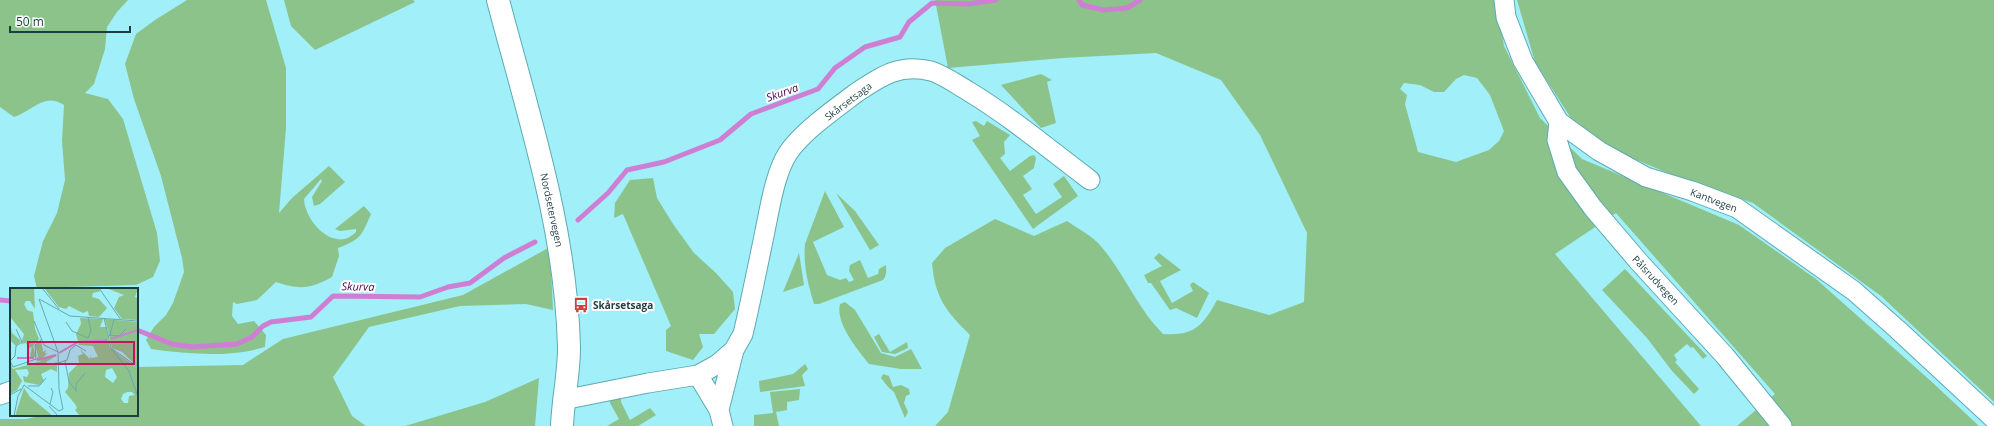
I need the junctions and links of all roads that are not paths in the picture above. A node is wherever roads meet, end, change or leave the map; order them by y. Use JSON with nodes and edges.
{"nodes":[{"id":1,"x":498,"y":0,"type":"edge"},
{"id":2,"x":1504,"y":0,"type":"edge"},
{"id":3,"x":1559,"y":122,"type":"junction"},
{"id":4,"x":1090,"y":180,"type":"dead end"},
{"id":5,"x":734,"y":350,"type":"junction"},
{"id":6,"x":698,"y":375,"type":"junction"},
{"id":7,"x":10,"y":391,"type":"edge"},
{"id":8,"x":0,"y":395,"type":"edge"},
{"id":9,"x":563,"y":400,"type":"junction"},
{"id":10,"x":721,"y":418,"type":"edge"},
{"id":11,"x":1994,"y":419,"type":"edge"},
{"id":12,"x":562,"y":426,"type":"edge"},
{"id":13,"x":1782,"y":426,"type":"edge"}],
"edges":[{"from":1,"to":9,"type":"main road","name":"Nordsetervegen"},
{"from":2,"to":3,"type":"street","name":"Kantvegen"},
{"from":3,"to":11,"type":"street","name":"Kantvegen"},
{"from":3,"to":13,"type":"street","name":"Pålsrudvegen"},
{"from":4,"to":5,"type":"street","name":"Skårsetsaga"},
{"from":5,"to":6,"type":"street","name":"Skårsetsaga"},
{"from":5,"to":10,"type":"street","name":"Skårsetsaga"},
{"from":6,"to":9,"type":"street","name":"Skårsetsaga"},
{"from":6,"to":10,"type":"street","name":"Skårsetsaga"},
{"from":7,"to":8,"type":"street"},
{"from":9,"to":12,"type":"main road","name":"Nordsetervegen"}]}
